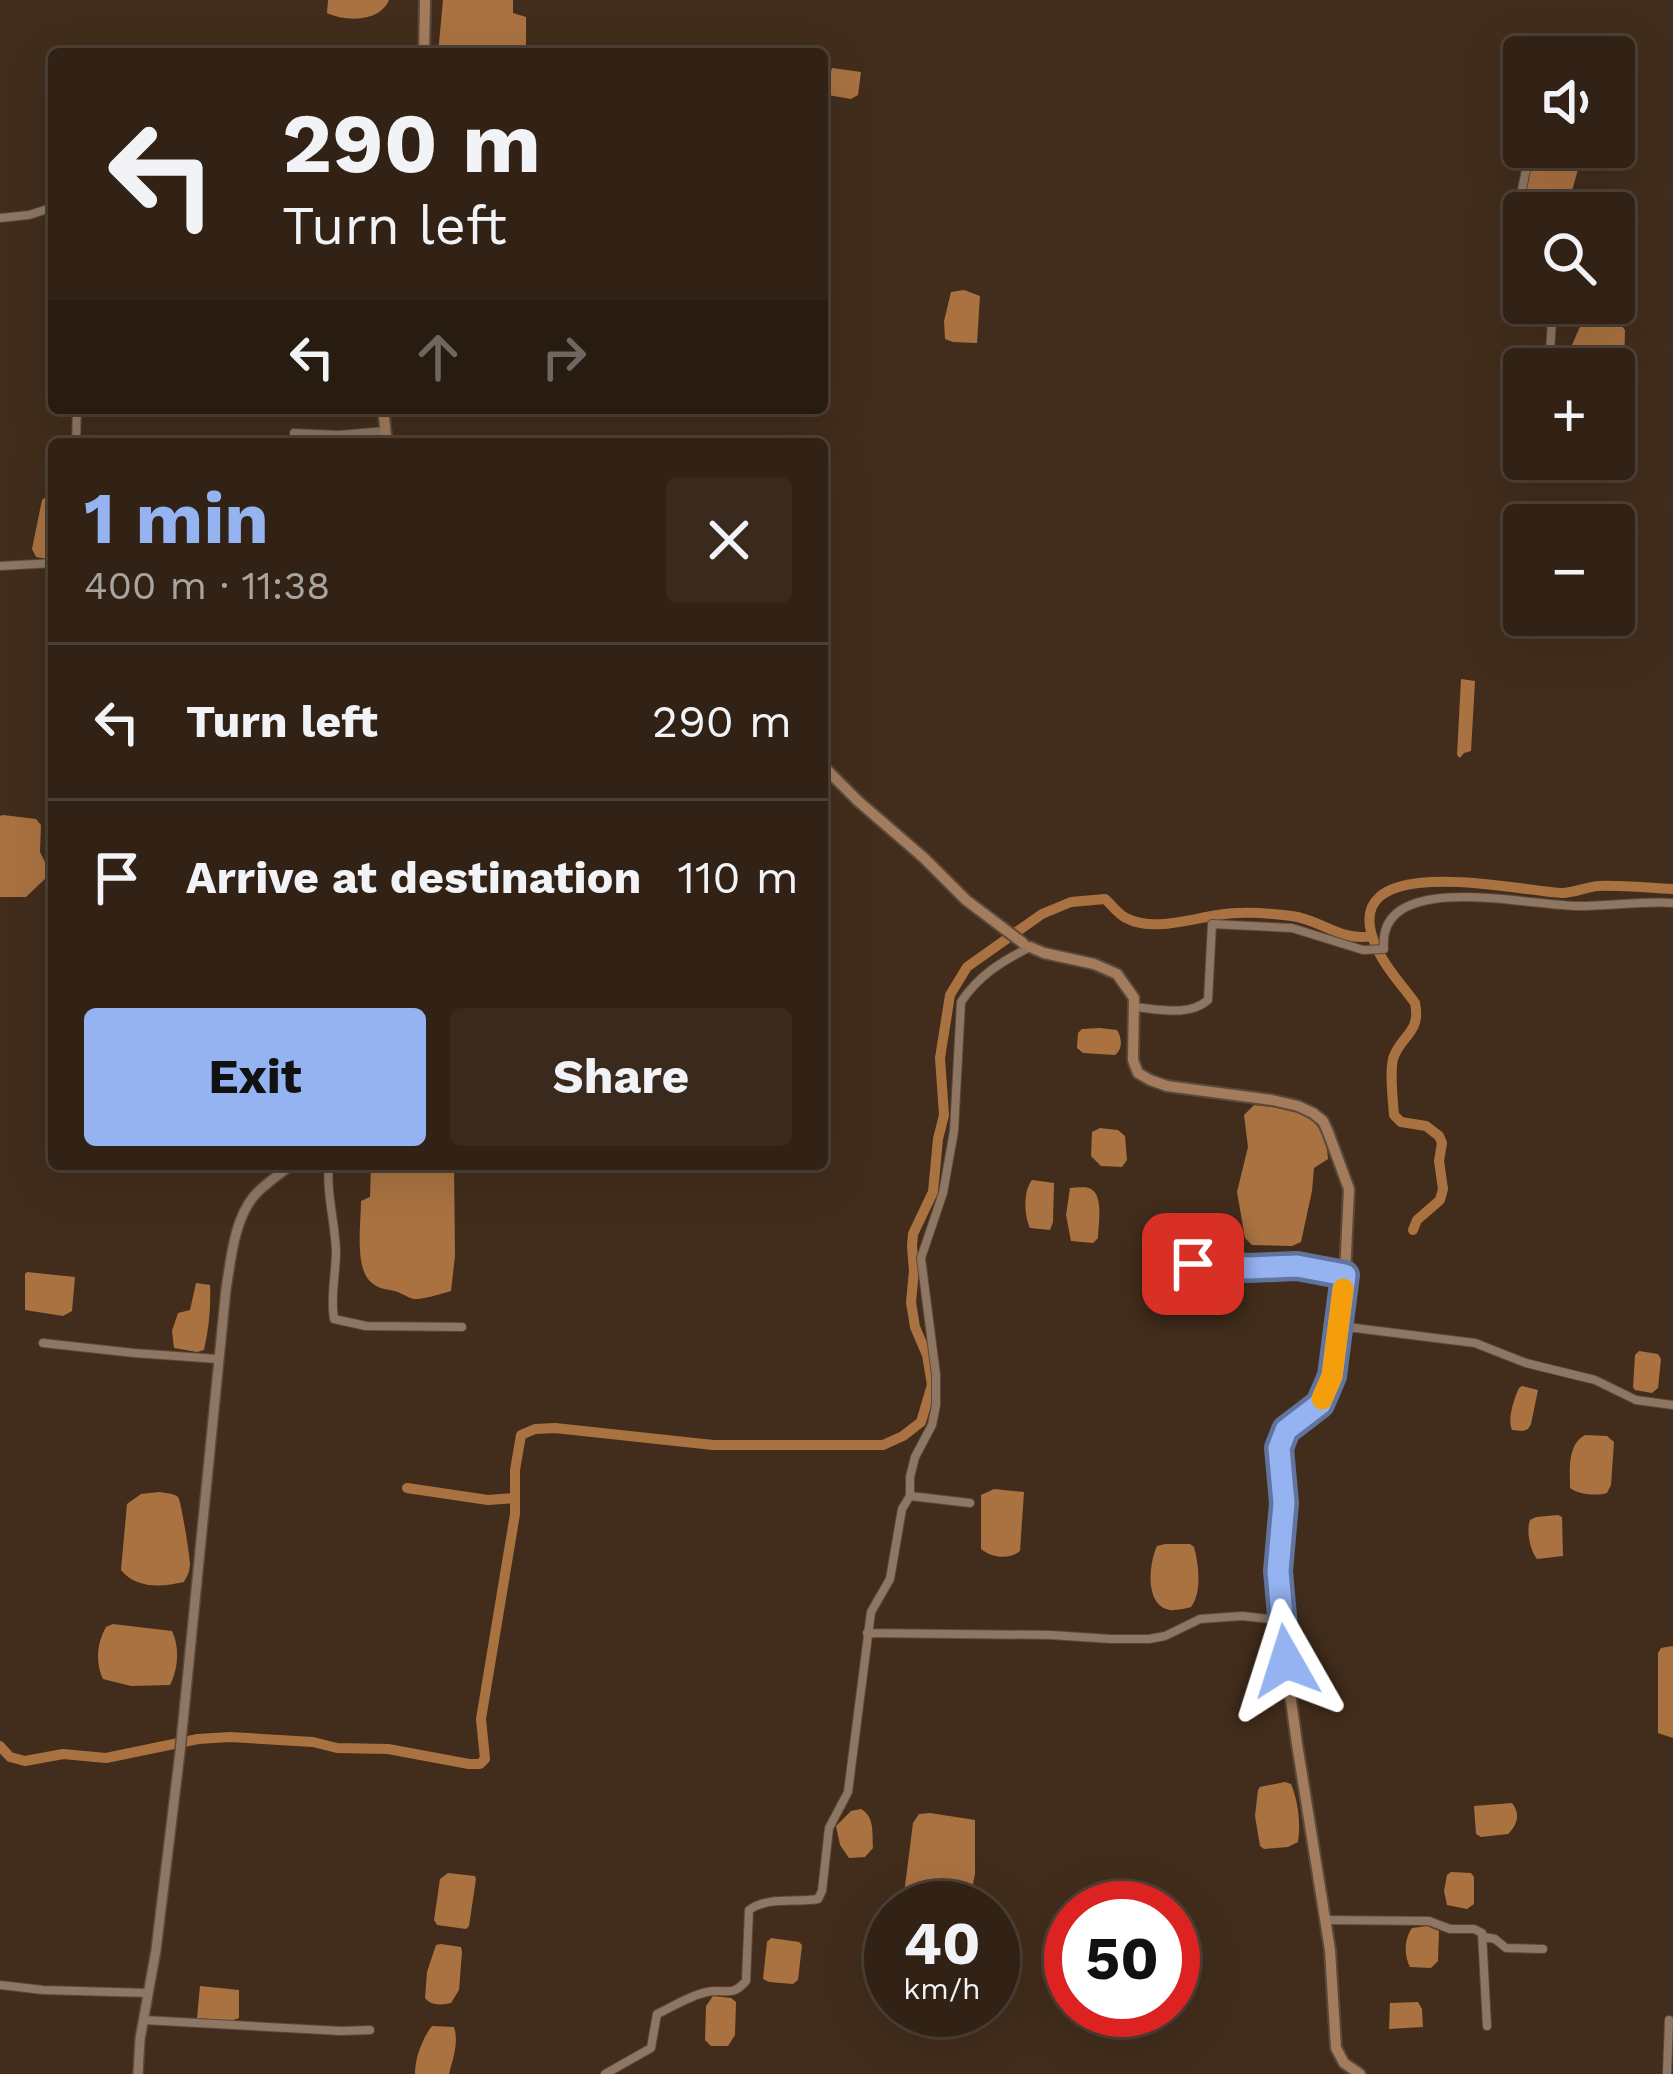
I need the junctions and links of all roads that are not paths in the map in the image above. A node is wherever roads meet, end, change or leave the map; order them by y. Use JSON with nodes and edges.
{"nodes":[{"id":1,"x":425,"y":0,"type":"edge"},
{"id":2,"x":424,"y":48,"type":"edge"},
{"id":3,"x":48,"y":208,"type":"edge"},
{"id":4,"x":0,"y":218,"type":"edge"},
{"id":5,"x":386,"y":437,"type":"edge"},
{"id":6,"x":294,"y":438,"type":"edge"},
{"id":7,"x":48,"y":563,"type":"edge"},
{"id":8,"x":0,"y":566,"type":"edge"},
{"id":9,"x":828,"y":771,"type":"edge"},
{"id":10,"x":1673,"y":902,"type":"edge"},
{"id":11,"x":1026,"y":945,"type":"junction"},
{"id":12,"x":1134,"y":1007,"type":"junction"},
{"id":13,"x":284,"y":1170,"type":"edge"},
{"id":14,"x":328,"y":1170,"type":"edge"},
{"id":15,"x":1150,"y":1259,"type":"dead end"},
{"id":16,"x":1345,"y":1275,"type":"junction"},
{"id":17,"x":1339,"y":1326,"type":"junction"},
{"id":18,"x":462,"y":1328,"type":"dead end"},
{"id":19,"x":43,"y":1343,"type":"dead end"},
{"id":20,"x":218,"y":1359,"type":"junction"},
{"id":21,"x":1673,"y":1405,"type":"edge"},
{"id":22,"x":910,"y":1496,"type":"junction"},
{"id":23,"x":970,"y":1503,"type":"dead end"},
{"id":24,"x":1280,"y":1619,"type":"junction"},
{"id":25,"x":866,"y":1633,"type":"junction"},
{"id":26,"x":1325,"y":1920,"type":"junction"},
{"id":27,"x":1484,"y":1937,"type":"junction"},
{"id":28,"x":1543,"y":1949,"type":"dead end"},
{"id":29,"x":0,"y":1985,"type":"edge"},
{"id":30,"x":148,"y":1993,"type":"junction"},
{"id":31,"x":144,"y":2020,"type":"junction"},
{"id":32,"x":1669,"y":2020,"type":"dead end"},
{"id":33,"x":1487,"y":2026,"type":"dead end"},
{"id":34,"x":370,"y":2030,"type":"dead end"},
{"id":35,"x":138,"y":2074,"type":"edge"},
{"id":36,"x":605,"y":2074,"type":"edge"},
{"id":37,"x":1360,"y":2074,"type":"edge"},
{"id":38,"x":1666,"y":2074,"type":"edge"}],
"edges":[{"from":1,"to":2,"type":"main road"},
{"from":3,"to":4,"type":"street"},
{"from":5,"to":6,"type":"street"},
{"from":7,"to":8,"type":"street"},
{"from":9,"to":11,"type":"main road"},
{"from":10,"to":12,"type":"street"},
{"from":11,"to":12,"type":"main road"},
{"from":11,"to":22,"type":"street"},
{"from":12,"to":16,"type":"main road"},
{"from":13,"to":20,"type":"street"},
{"from":14,"to":18,"type":"street"},
{"from":15,"to":16,"type":"street"},
{"from":16,"to":17,"type":"main road"},
{"from":17,"to":21,"type":"street"},
{"from":17,"to":24,"type":"main road"},
{"from":19,"to":20,"type":"street"},
{"from":20,"to":30,"type":"street"},
{"from":22,"to":23,"type":"street"},
{"from":22,"to":25,"type":"street"},
{"from":24,"to":25,"type":"street"},
{"from":24,"to":26,"type":"main road"},
{"from":25,"to":36,"type":"street"},
{"from":26,"to":27,"type":"street"},
{"from":26,"to":37,"type":"main road"},
{"from":27,"to":28,"type":"street"},
{"from":27,"to":33,"type":"street"},
{"from":29,"to":30,"type":"street"},
{"from":30,"to":31,"type":"street"},
{"from":31,"to":34,"type":"street"},
{"from":31,"to":35,"type":"street"},
{"from":32,"to":38,"type":"street"}]}
